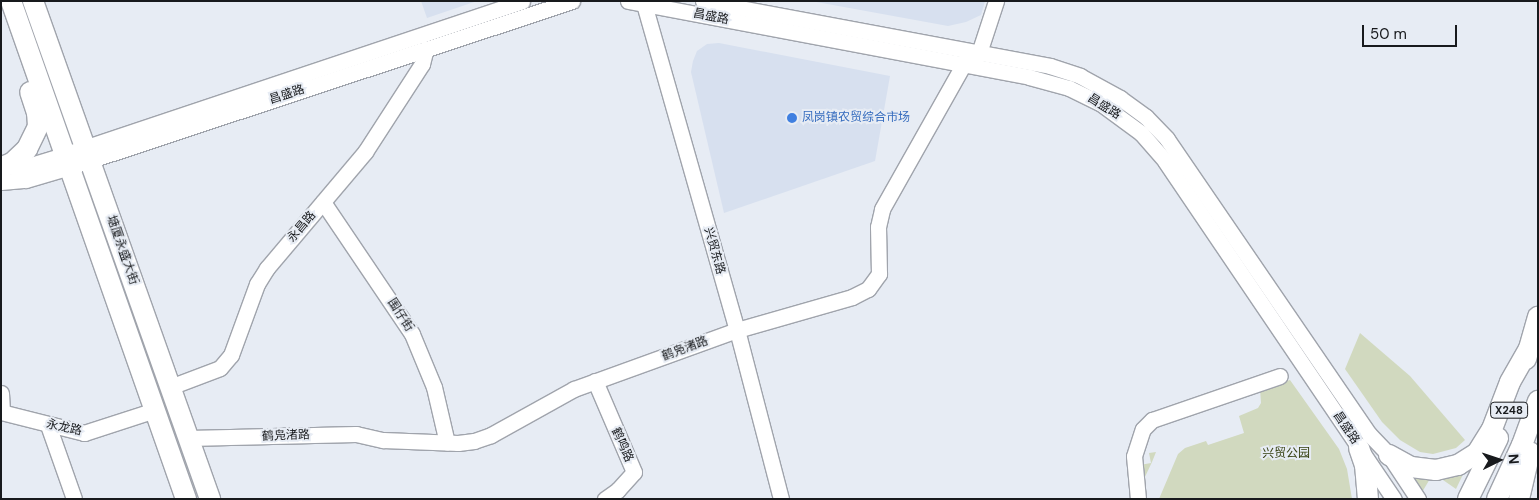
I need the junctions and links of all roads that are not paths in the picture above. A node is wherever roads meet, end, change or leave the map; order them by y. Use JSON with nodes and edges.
{"nodes":[{"id":1,"x":11,"y":1,"type":"edge"},
{"id":2,"x":33,"y":1,"type":"edge"},
{"id":3,"x":522,"y":1,"type":"edge"},
{"id":4,"x":572,"y":1,"type":"edge"},
{"id":5,"x":628,"y":1,"type":"edge"},
{"id":6,"x":703,"y":1,"type":"edge"},
{"id":7,"x":996,"y":1,"type":"edge"},
{"id":8,"x":642,"y":2,"type":"edge"},
{"id":9,"x":426,"y":48,"type":"junction"},
{"id":10,"x":29,"y":52,"type":"junction"},
{"id":11,"x":979,"y":53,"type":"junction"},
{"id":12,"x":964,"y":65,"type":"junction"},
{"id":13,"x":88,"y":154,"type":"junction"},
{"id":14,"x":68,"y":160,"type":"junction"},
{"id":15,"x":2,"y":167,"type":"edge"},
{"id":16,"x":1,"y":182,"type":"edge"},
{"id":17,"x":323,"y":202,"type":"junction"},
{"id":18,"x":1538,"y":317,"type":"edge"},
{"id":19,"x":737,"y":330,"type":"junction"},
{"id":20,"x":1530,"y":347,"type":"junction"},
{"id":21,"x":1280,"y":376,"type":"dead end"},
{"id":22,"x":595,"y":381,"type":"junction"},
{"id":23,"x":170,"y":387,"type":"junction"},
{"id":24,"x":1,"y":393,"type":"edge"},
{"id":25,"x":1538,"y":401,"type":"edge"},
{"id":26,"x":156,"y":410,"type":"junction"},
{"id":27,"x":2,"y":412,"type":"edge"},
{"id":28,"x":48,"y":425,"type":"junction"},
{"id":29,"x":1538,"y":429,"type":"edge"},
{"id":30,"x":188,"y":438,"type":"junction"},
{"id":31,"x":447,"y":443,"type":"junction"},
{"id":32,"x":1359,"y":448,"type":"junction"},
{"id":33,"x":1389,"y":455,"type":"junction"},
{"id":34,"x":74,"y":499,"type":"edge"},
{"id":35,"x":186,"y":499,"type":"edge"},
{"id":36,"x":210,"y":499,"type":"edge"},
{"id":37,"x":605,"y":499,"type":"edge"},
{"id":38,"x":781,"y":499,"type":"edge"},
{"id":39,"x":1138,"y":499,"type":"edge"},
{"id":40,"x":1368,"y":499,"type":"edge"},
{"id":41,"x":1394,"y":499,"type":"edge"},
{"id":42,"x":1418,"y":499,"type":"edge"},
{"id":43,"x":1468,"y":499,"type":"edge"},
{"id":44,"x":1497,"y":499,"type":"edge"},
{"id":45,"x":1519,"y":499,"type":"edge"}],
"edges":[{"from":1,"to":10,"type":"main road","name":"塘厦永盛大街"},
{"from":2,"to":13,"type":"main road","name":"塘厦永盛大街"},
{"from":3,"to":13,"type":"street","name":"昌盛路"},
{"from":4,"to":9,"type":"street","name":"昌盛路"},
{"from":5,"to":8,"type":"street","name":"昌盛路"},
{"from":6,"to":11,"type":"street","name":"昌盛路"},
{"from":7,"to":11,"type":"street"},
{"from":8,"to":12,"type":"street","name":"昌盛路"},
{"from":8,"to":19,"type":"street","name":"兴贸东路"},
{"from":9,"to":13,"type":"street","name":"昌盛路"},
{"from":9,"to":17,"type":"street","name":"永昌路"},
{"from":10,"to":14,"type":"main road","name":"塘厦永盛大街"},
{"from":10,"to":15,"type":"main road"},
{"from":11,"to":12,"type":"street","name":"鹤凫渚路"},
{"from":11,"to":33,"type":"street","name":"昌盛路"},
{"from":12,"to":19,"type":"street","name":"鹤凫渚路"},
{"from":12,"to":32,"type":"street","name":"昌盛路"},
{"from":13,"to":14,"type":"street","name":"昌盛路"},
{"from":13,"to":23,"type":"main road","name":"塘厦永盛大街"},
{"from":14,"to":15,"type":"street","name":"昌盛路"},
{"from":14,"to":16,"type":"street","name":"昌盛路"},
{"from":14,"to":26,"type":"main road","name":"塘厦永盛大街"},
{"from":17,"to":23,"type":"street","name":"永昌路"},
{"from":17,"to":31,"type":"street","name":"围仔街"},
{"from":18,"to":20,"type":"main road","number":"X248"},
{"from":19,"to":22,"type":"street","name":"鹤凫渚路"},
{"from":19,"to":38,"type":"street","name":"兴贸东路"},
{"from":20,"to":33,"type":"main road"},
{"from":20,"to":43,"type":"main road","number":"X248"},
{"from":21,"to":39,"type":"street"},
{"from":22,"to":31,"type":"street","name":"鹤凫渚路"},
{"from":22,"to":37,"type":"street","name":"鹤鸣路"},
{"from":23,"to":30,"type":"main road","name":"塘厦永盛大街"},
{"from":24,"to":27,"type":"street"},
{"from":25,"to":44,"type":"main road","number":"X248"},
{"from":26,"to":28,"type":"street","name":"永龙路"},
{"from":26,"to":35,"type":"main road","name":"塘厦永盛大街"},
{"from":27,"to":28,"type":"street","name":"永龙路"},
{"from":28,"to":34,"type":"street"},
{"from":29,"to":45,"type":"main road"},
{"from":30,"to":31,"type":"street","name":"鹤凫渚路"},
{"from":30,"to":36,"type":"main road","name":"塘厦永盛大街"},
{"from":32,"to":40,"type":"main road"},
{"from":32,"to":41,"type":"street","name":"昌盛路"},
{"from":33,"to":42,"type":"street","name":"昌盛路"}]}
